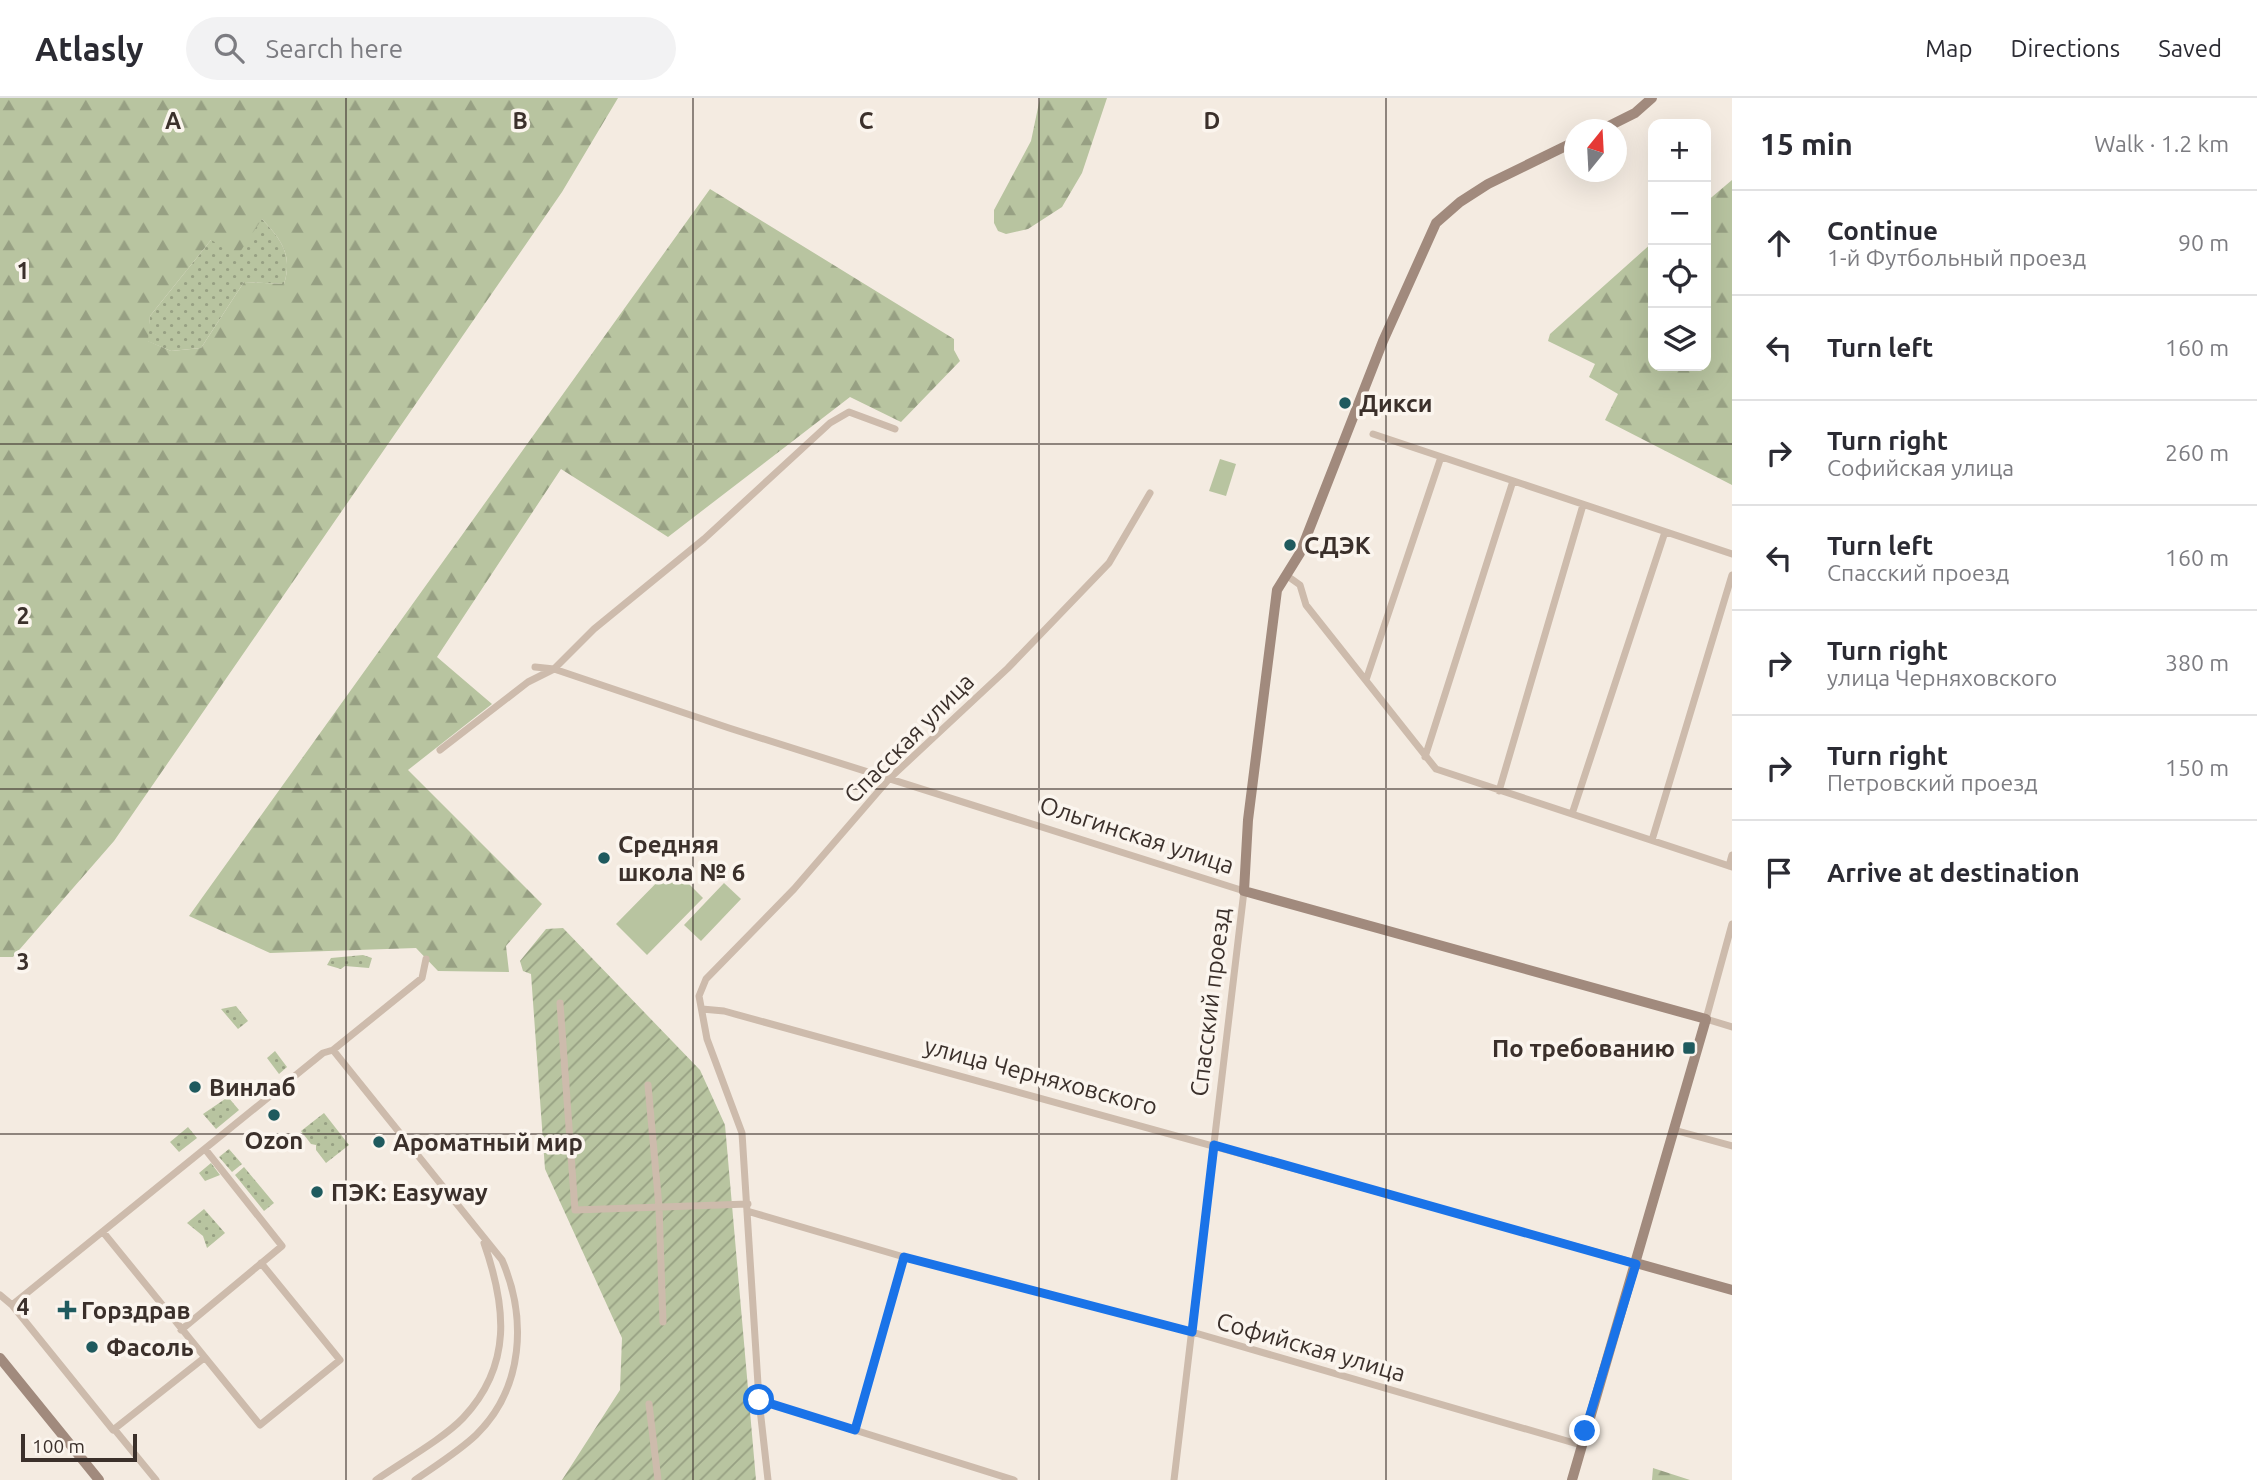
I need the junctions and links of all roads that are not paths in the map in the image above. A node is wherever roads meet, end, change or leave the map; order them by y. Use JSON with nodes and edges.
{"nodes":[{"id":1,"x":1652,"y":98,"type":"edge"},
{"id":2,"x":1623,"y":119,"type":"edge"},
{"id":3,"x":1564,"y":147,"type":"edge"},
{"id":4,"x":895,"y":429,"type":"dead end"},
{"id":5,"x":1373,"y":434,"type":"dead end"},
{"id":6,"x":1441,"y":457,"type":"junction"},
{"id":7,"x":1513,"y":481,"type":"junction"},
{"id":8,"x":1150,"y":493,"type":"dead end"},
{"id":9,"x":1583,"y":505,"type":"junction"},
{"id":10,"x":1665,"y":532,"type":"junction"},
{"id":11,"x":1732,"y":554,"type":"edge"},
{"id":12,"x":1286,"y":575,"type":"junction"},
{"id":13,"x":1732,"y":575,"type":"edge"},
{"id":14,"x":534,"y":667,"type":"dead end"},
{"id":15,"x":554,"y":670,"type":"junction"},
{"id":16,"x":1366,"y":680,"type":"junction"},
{"id":17,"x":440,"y":750,"type":"dead end"},
{"id":18,"x":1424,"y":757,"type":"junction"},
{"id":19,"x":889,"y":779,"type":"junction"},
{"id":20,"x":1499,"y":790,"type":"junction"},
{"id":21,"x":1572,"y":814,"type":"junction"},
{"id":22,"x":1652,"y":840,"type":"junction"},
{"id":23,"x":1732,"y":855,"type":"edge"},
{"id":24,"x":1730,"y":866,"type":"edge"},
{"id":25,"x":1244,"y":891,"type":"junction"},
{"id":26,"x":1732,"y":924,"type":"edge"},
{"id":27,"x":426,"y":959,"type":"dead end"},
{"id":28,"x":560,"y":1003,"type":"dead end"},
{"id":29,"x":702,"y":1009,"type":"junction"},
{"id":30,"x":1706,"y":1019,"type":"junction"},
{"id":31,"x":1732,"y":1027,"type":"edge"},
{"id":32,"x":333,"y":1050,"type":"junction"},
{"id":33,"x":648,"y":1085,"type":"dead end"},
{"id":34,"x":1674,"y":1130,"type":"junction"},
{"id":35,"x":1214,"y":1145,"type":"junction"},
{"id":36,"x":1732,"y":1146,"type":"edge"},
{"id":37,"x":205,"y":1149,"type":"junction"},
{"id":38,"x":659,"y":1207,"type":"junction"},
{"id":39,"x":747,"y":1207,"type":"junction"},
{"id":40,"x":103,"y":1232,"type":"junction"},
{"id":41,"x":482,"y":1235,"type":"junction"},
{"id":42,"x":904,"y":1257,"type":"junction"},
{"id":43,"x":261,"y":1263,"type":"junction"},
{"id":44,"x":1636,"y":1264,"type":"junction"},
{"id":45,"x":1732,"y":1290,"type":"edge"},
{"id":46,"x":0,"y":1295,"type":"edge"},
{"id":47,"x":12,"y":1305,"type":"junction"},
{"id":48,"x":663,"y":1322,"type":"dead end"},
{"id":49,"x":181,"y":1330,"type":"junction"},
{"id":50,"x":1192,"y":1332,"type":"junction"},
{"id":51,"x":0,"y":1358,"type":"edge"},
{"id":52,"x":204,"y":1358,"type":"junction"},
{"id":53,"x":759,"y":1400,"type":"junction"},
{"id":54,"x":649,"y":1405,"type":"dead end"},
{"id":55,"x":115,"y":1430,"type":"junction"},
{"id":56,"x":855,"y":1430,"type":"junction"},
{"id":57,"x":1581,"y":1445,"type":"junction"},
{"id":58,"x":99,"y":1480,"type":"edge"},
{"id":59,"x":156,"y":1480,"type":"edge"},
{"id":60,"x":376,"y":1480,"type":"edge"},
{"id":61,"x":415,"y":1480,"type":"edge"},
{"id":62,"x":658,"y":1480,"type":"edge"},
{"id":63,"x":768,"y":1480,"type":"edge"},
{"id":64,"x":1014,"y":1480,"type":"edge"},
{"id":65,"x":1174,"y":1480,"type":"edge"},
{"id":66,"x":1572,"y":1480,"type":"edge"}],
"edges":[{"from":1,"to":2,"type":"street"},
{"from":3,"to":12,"type":"street","name":"Спасский проезд"},
{"from":4,"to":15,"type":"street"},
{"from":5,"to":6,"type":"street"},
{"from":6,"to":7,"type":"street"},
{"from":6,"to":16,"type":"street"},
{"from":7,"to":9,"type":"street"},
{"from":7,"to":18,"type":"street"},
{"from":8,"to":19,"type":"street","name":"Спасская улица"},
{"from":9,"to":10,"type":"street"},
{"from":9,"to":20,"type":"street"},
{"from":10,"to":11,"type":"street"},
{"from":10,"to":21,"type":"street"},
{"from":12,"to":16,"type":"street"},
{"from":12,"to":25,"type":"street","name":"Спасский проезд"},
{"from":13,"to":22,"type":"street"},
{"from":14,"to":15,"type":"street","name":"Ольгинская улица"},
{"from":15,"to":17,"type":"street"},
{"from":15,"to":19,"type":"street","name":"Ольгинская улица"},
{"from":16,"to":18,"type":"street"},
{"from":18,"to":20,"type":"street"},
{"from":19,"to":25,"type":"street","name":"Ольгинская улица"},
{"from":19,"to":29,"type":"street","name":"Спасская улица"},
{"from":20,"to":21,"type":"street"},
{"from":21,"to":22,"type":"street"},
{"from":22,"to":24,"type":"street"},
{"from":23,"to":24,"type":"street"},
{"from":25,"to":30,"type":"street","name":"Ольгинская улица"},
{"from":25,"to":35,"type":"street","name":"Спасский проезд"},
{"from":26,"to":30,"type":"street"},
{"from":27,"to":32,"type":"street"},
{"from":28,"to":38,"type":"street","name":"Софийская улица"},
{"from":29,"to":35,"type":"street","name":"улица Черняховского"},
{"from":29,"to":39,"type":"street"},
{"from":30,"to":31,"type":"street","name":"Ольгинская улица"},
{"from":30,"to":34,"type":"street"},
{"from":32,"to":37,"type":"street"},
{"from":32,"to":41,"type":"street"},
{"from":33,"to":38,"type":"street"},
{"from":34,"to":36,"type":"street"},
{"from":34,"to":44,"type":"street"},
{"from":35,"to":44,"type":"street","name":"улица Черняховского"},
{"from":35,"to":50,"type":"street","name":"Спасский проезд"},
{"from":37,"to":40,"type":"street"},
{"from":37,"to":43,"type":"street"},
{"from":38,"to":39,"type":"street","name":"Софийская улица"},
{"from":38,"to":48,"type":"street"},
{"from":39,"to":42,"type":"street","name":"Софийская улица"},
{"from":39,"to":53,"type":"street"},
{"from":40,"to":47,"type":"street"},
{"from":40,"to":49,"type":"street"},
{"from":41,"to":60,"type":"street"},
{"from":41,"to":61,"type":"street"},
{"from":42,"to":50,"type":"street","name":"Софийская улица"},
{"from":42,"to":56,"type":"street"},
{"from":43,"to":49,"type":"street"},
{"from":43,"to":52,"type":"street"},
{"from":44,"to":45,"type":"street","name":"улица Черняховского"},
{"from":44,"to":57,"type":"street"},
{"from":46,"to":47,"type":"street"},
{"from":47,"to":55,"type":"street"},
{"from":49,"to":52,"type":"street"},
{"from":50,"to":57,"type":"street","name":"Софийская улица"},
{"from":50,"to":65,"type":"street","name":"Спасский проезд"},
{"from":51,"to":58,"type":"street"},
{"from":52,"to":55,"type":"street"},
{"from":53,"to":56,"type":"street"},
{"from":53,"to":63,"type":"street"},
{"from":54,"to":62,"type":"street"},
{"from":55,"to":59,"type":"street"},
{"from":56,"to":64,"type":"street"},
{"from":57,"to":66,"type":"street"}]}
